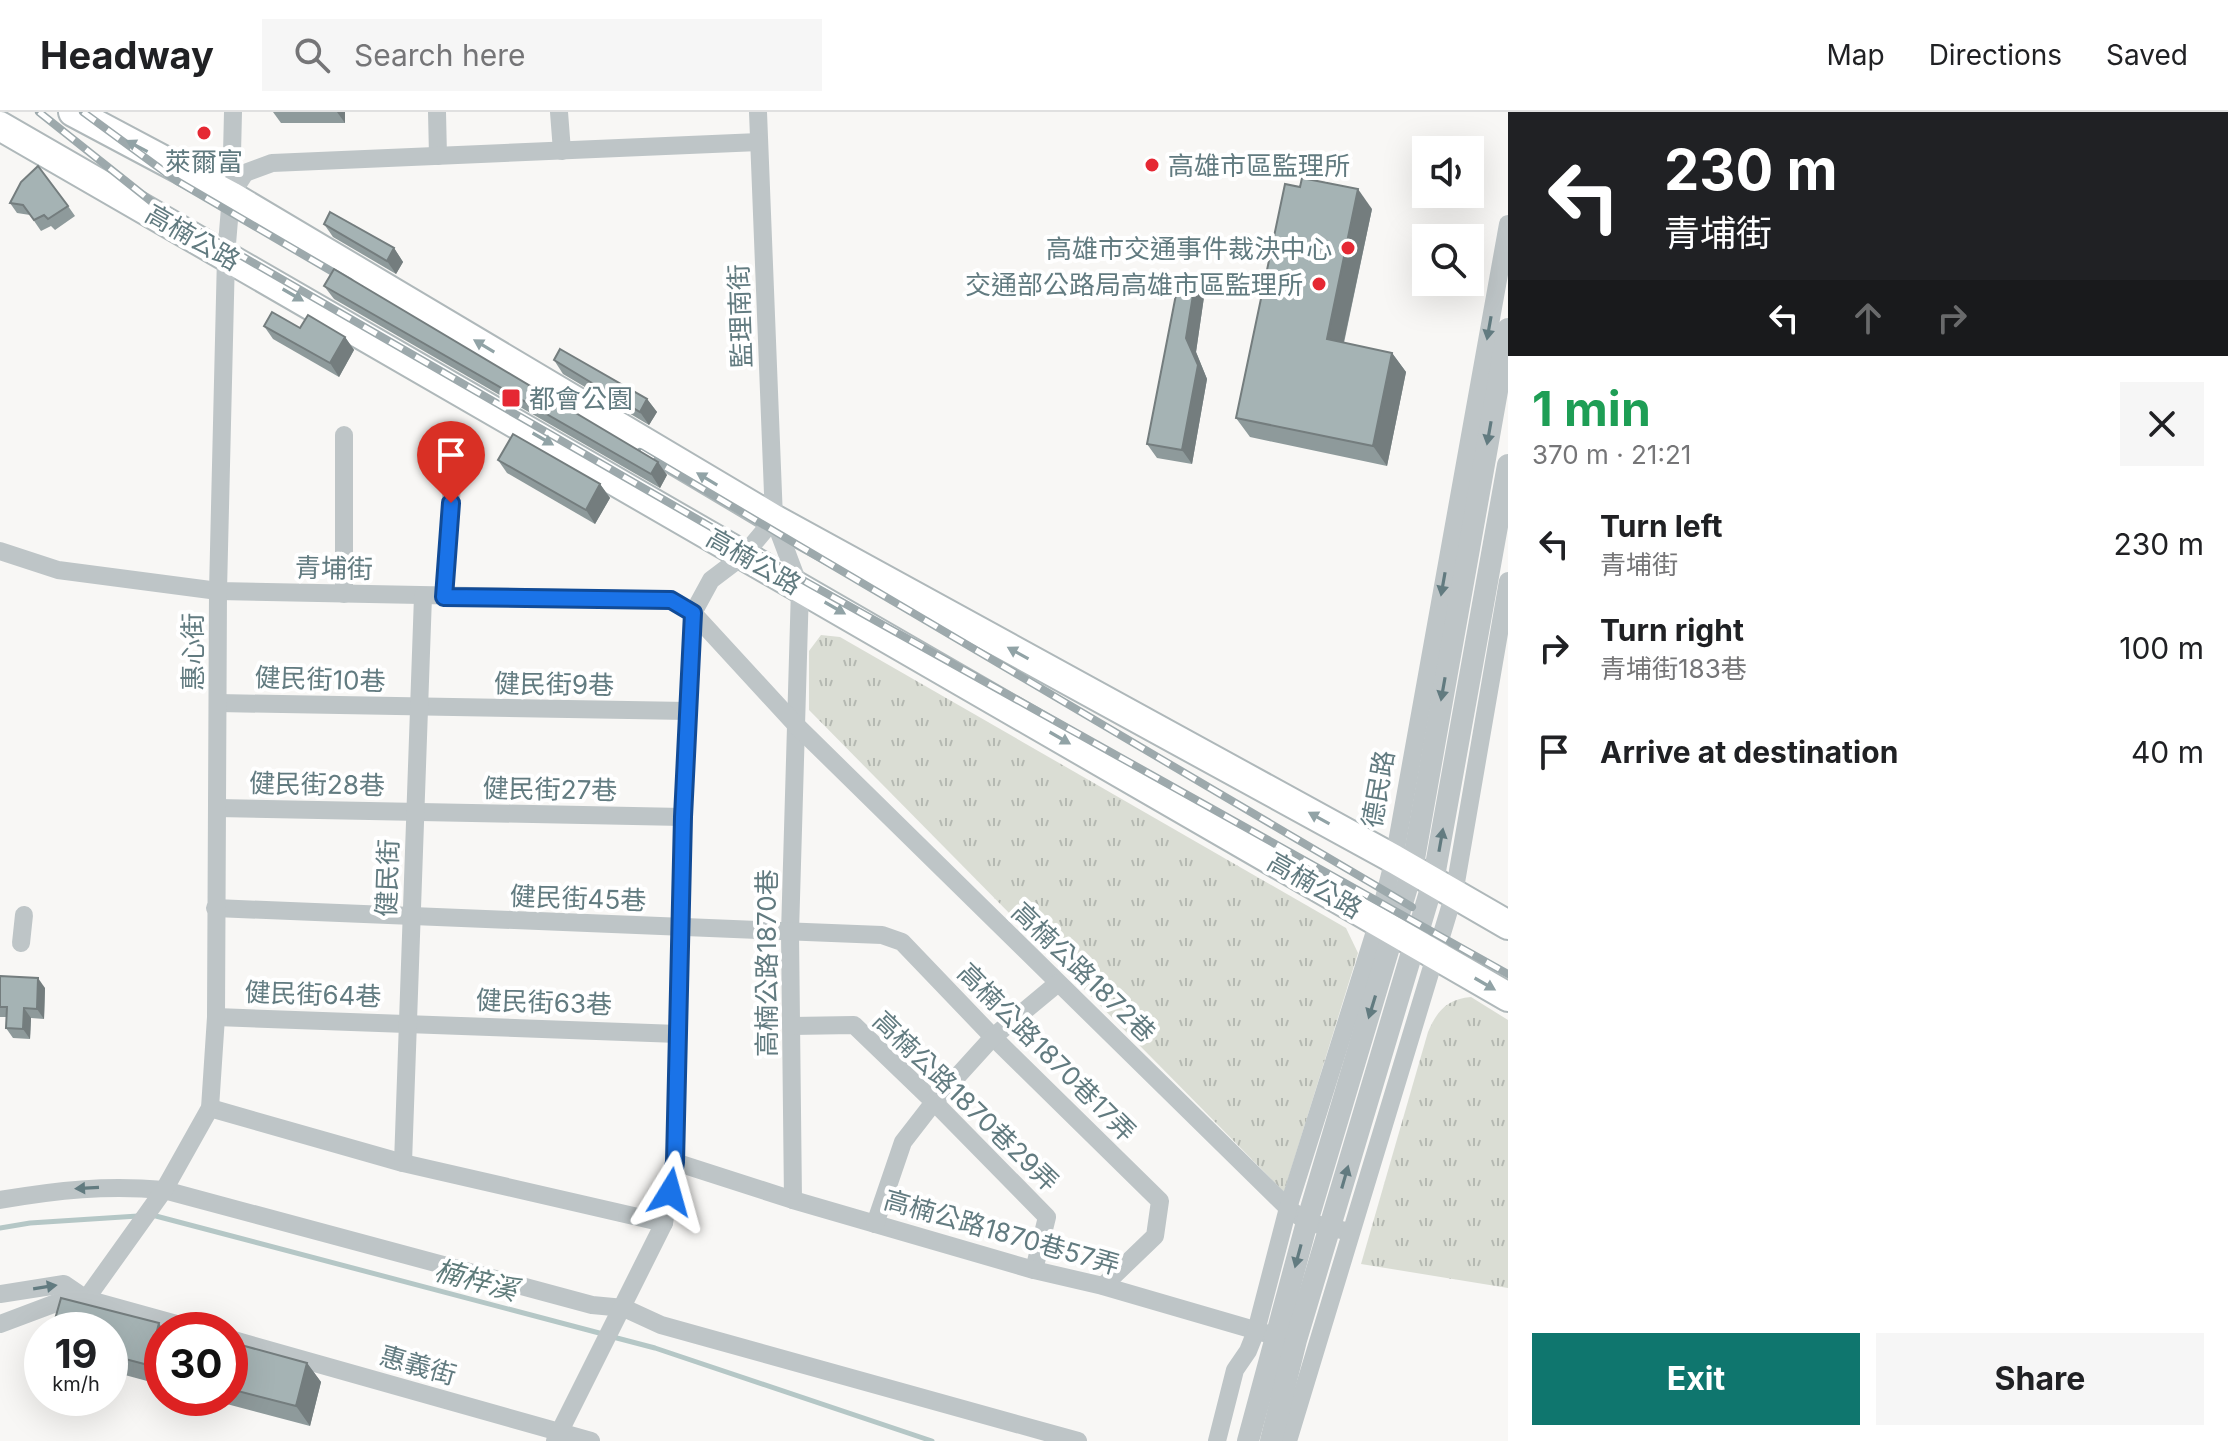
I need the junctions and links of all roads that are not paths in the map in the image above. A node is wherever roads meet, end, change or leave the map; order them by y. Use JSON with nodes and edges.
{"nodes":[{"id":1,"x":73,"y":112,"type":"edge"},
{"id":2,"x":233,"y":112,"type":"edge"},
{"id":3,"x":437,"y":112,"type":"edge"},
{"id":4,"x":559,"y":112,"type":"edge"},
{"id":5,"x":758,"y":112,"type":"edge"},
{"id":6,"x":0,"y":126,"type":"edge"},
{"id":7,"x":759,"y":142,"type":"junction"},
{"id":8,"x":562,"y":151,"type":"junction"},
{"id":9,"x":438,"y":156,"type":"junction"},
{"id":10,"x":231,"y":196,"type":"junction"},
{"id":11,"x":1508,"y":224,"type":"edge"},
{"id":12,"x":226,"y":256,"type":"junction"},
{"id":13,"x":1504,"y":274,"type":"edge"},
{"id":14,"x":1508,"y":329,"type":"edge"},
{"id":15,"x":344,"y":435,"type":"dead end"},
{"id":16,"x":1508,"y":465,"type":"edge"},
{"id":17,"x":453,"y":471,"type":"dead end"},
{"id":18,"x":774,"y":519,"type":"junction"},
{"id":19,"x":0,"y":551,"type":"edge"},
{"id":20,"x":744,"y":555,"type":"junction"},
{"id":21,"x":1508,"y":581,"type":"edge"},
{"id":22,"x":800,"y":588,"type":"junction"},
{"id":23,"x":218,"y":591,"type":"junction"},
{"id":24,"x":344,"y":594,"type":"junction"},
{"id":25,"x":423,"y":596,"type":"junction"},
{"id":26,"x":444,"y":597,"type":"junction"},
{"id":27,"x":671,"y":600,"type":"joint"},
{"id":28,"x":693,"y":613,"type":"junction"},
{"id":29,"x":218,"y":703,"type":"junction"},
{"id":30,"x":419,"y":708,"type":"junction"},
{"id":31,"x":688,"y":711,"type":"junction"},
{"id":32,"x":796,"y":725,"type":"junction"},
{"id":33,"x":217,"y":808,"type":"junction"},
{"id":34,"x":415,"y":812,"type":"junction"},
{"id":35,"x":683,"y":817,"type":"junction"},
{"id":36,"x":1423,"y":876,"type":"junction"},
{"id":37,"x":215,"y":908,"type":"junction"},
{"id":38,"x":24,"y":915,"type":"dead end"},
{"id":39,"x":412,"y":918,"type":"junction"},
{"id":40,"x":1508,"y":925,"type":"edge"},
{"id":41,"x":682,"y":928,"type":"junction"},
{"id":42,"x":790,"y":933,"type":"junction"},
{"id":43,"x":1406,"y":938,"type":"junction"},
{"id":44,"x":21,"y":943,"type":"dead end"},
{"id":45,"x":1058,"y":983,"type":"junction"},
{"id":46,"x":1508,"y":997,"type":"edge"},
{"id":47,"x":216,"y":1017,"type":"junction"},
{"id":48,"x":408,"y":1023,"type":"junction"},
{"id":49,"x":792,"y":1026,"type":"junction"},
{"id":50,"x":678,"y":1034,"type":"junction"},
{"id":51,"x":993,"y":1037,"type":"junction"},
{"id":52,"x":934,"y":1102,"type":"junction"},
{"id":53,"x":210,"y":1108,"type":"junction"},
{"id":54,"x":675,"y":1162,"type":"junction"},
{"id":55,"x":403,"y":1163,"type":"junction"},
{"id":56,"x":164,"y":1190,"type":"junction"},
{"id":57,"x":0,"y":1200,"type":"edge"},
{"id":58,"x":793,"y":1200,"type":"junction"},
{"id":59,"x":1288,"y":1208,"type":"junction"},
{"id":60,"x":1307,"y":1222,"type":"junction"},
{"id":61,"x":664,"y":1223,"type":"junction"},
{"id":62,"x":875,"y":1224,"type":"junction"},
{"id":63,"x":1340,"y":1230,"type":"junction"},
{"id":64,"x":1034,"y":1270,"type":"junction"},
{"id":65,"x":1103,"y":1286,"type":"junction"},
{"id":66,"x":0,"y":1294,"type":"edge"},
{"id":67,"x":86,"y":1299,"type":"junction"},
{"id":68,"x":624,"y":1308,"type":"junction"},
{"id":69,"x":144,"y":1315,"type":"edge"},
{"id":70,"x":0,"y":1324,"type":"edge"},
{"id":71,"x":1286,"y":1338,"type":"junction"},
{"id":72,"x":248,"y":1344,"type":"edge"},
{"id":73,"x":557,"y":1437,"type":"edge"},
{"id":74,"x":1241,"y":1439,"type":"edge"},
{"id":75,"x":591,"y":1441,"type":"edge"},
{"id":76,"x":1078,"y":1441,"type":"edge"},
{"id":77,"x":1288,"y":1441,"type":"edge"},
{"id":78,"x":1296,"y":1441,"type":"edge"}],
"edges":[{"from":10,"to":1,"type":"main road","name":"高楠公路","one_way":true},
{"from":2,"to":10,"type":"street","name":"惠心街"},
{"from":3,"to":9,"type":"street"},
{"from":4,"to":8,"type":"street"},
{"from":5,"to":7,"type":"street","name":"監理南街"},
{"from":6,"to":12,"type":"main road","name":"高楠公路"},
{"from":7,"to":8,"type":"street"},
{"from":7,"to":18,"type":"street","name":"監理南街"},
{"from":8,"to":9,"type":"street"},
{"from":9,"to":10,"type":"street"},
{"from":10,"to":12,"type":"street","name":"惠心街"},
{"from":18,"to":10,"type":"main road","name":"高楠公路","one_way":true},
{"from":11,"to":13,"type":"street","name":"德民路"},
{"from":12,"to":20,"type":"main road","name":"高楠公路","one_way":true},
{"from":12,"to":23,"type":"street","name":"惠心街"},
{"from":13,"to":36,"type":"street","name":"德民路","one_way":true},
{"from":14,"to":36,"type":"street","name":"德民路","one_way":true},
{"from":15,"to":24,"type":"street"},
{"from":36,"to":16,"type":"street","name":"德民路","one_way":true},
{"from":17,"to":26,"type":"street"},
{"from":18,"to":20,"type":"street"},
{"from":18,"to":22,"type":"street","name":"監理南街"},
{"from":36,"to":18,"type":"main road","name":"高楠公路","one_way":true},
{"from":19,"to":23,"type":"street","name":"青埔街"},
{"from":20,"to":22,"type":"main road","name":"高楠公路"},
{"from":20,"to":28,"type":"street"},
{"from":21,"to":36,"type":"street","name":"德民路"},
{"from":22,"to":32,"type":"street","name":"高楠公路1870巷"},
{"from":22,"to":43,"type":"main road","name":"高楠公路","one_way":true},
{"from":23,"to":24,"type":"street","name":"青埔街"},
{"from":23,"to":29,"type":"street","name":"惠心街"},
{"from":24,"to":25,"type":"street","name":"青埔街"},
{"from":25,"to":26,"type":"street","name":"青埔街"},
{"from":25,"to":30,"type":"street","name":"健民街"},
{"from":26,"to":27,"type":"street","name":"青埔街"},
{"from":27,"to":28,"type":"street","name":"高楠公路1872巷"},
{"from":28,"to":31,"type":"street"},
{"from":28,"to":32,"type":"street","name":"高楠公路1872巷"},
{"from":29,"to":30,"type":"street","name":"健民街10巷"},
{"from":29,"to":33,"type":"street","name":"惠心街"},
{"from":30,"to":31,"type":"street","name":"健民街9巷"},
{"from":30,"to":34,"type":"street","name":"健民街"},
{"from":31,"to":35,"type":"street"},
{"from":32,"to":42,"type":"street","name":"高楠公路1870巷"},
{"from":32,"to":45,"type":"street","name":"高楠公路1872巷"},
{"from":33,"to":34,"type":"street","name":"健民街28巷"},
{"from":33,"to":37,"type":"street","name":"惠心街"},
{"from":34,"to":35,"type":"street","name":"健民街27巷"},
{"from":34,"to":39,"type":"street","name":"健民街"},
{"from":35,"to":41,"type":"street"},
{"from":36,"to":40,"type":"main road","name":"高楠公路"},
{"from":36,"to":43,"type":"street","name":"德民路"},
{"from":36,"to":43,"type":"street","name":"德民路"},
{"from":37,"to":39,"type":"street","name":"健民街45巷"},
{"from":37,"to":47,"type":"street","name":"惠心街"},
{"from":38,"to":44,"type":"street"},
{"from":39,"to":41,"type":"street","name":"健民街45巷"},
{"from":39,"to":48,"type":"street","name":"健民街"},
{"from":41,"to":42,"type":"street","name":"健民街45巷"},
{"from":41,"to":50,"type":"street"},
{"from":42,"to":49,"type":"street","name":"高楠公路1870巷"},
{"from":42,"to":51,"type":"street","name":"高楠公路1870巷17弄"},
{"from":43,"to":46,"type":"main road","name":"高楠公路","one_way":true},
{"from":43,"to":59,"type":"street","name":"德民路"},
{"from":43,"to":60,"type":"street","name":"德民路","one_way":true},
{"from":63,"to":43,"type":"street","name":"德民路","one_way":true},
{"from":45,"to":51,"type":"street"},
{"from":45,"to":59,"type":"street","name":"高楠公路1872巷"},
{"from":47,"to":48,"type":"street","name":"健民街64巷"},
{"from":47,"to":53,"type":"street","name":"惠心街"},
{"from":48,"to":50,"type":"street","name":"健民街63巷"},
{"from":48,"to":55,"type":"street","name":"健民街"},
{"from":49,"to":52,"type":"street","name":"高楠公路1870巷29弄"},
{"from":49,"to":58,"type":"street","name":"高楠公路1870巷"},
{"from":50,"to":54,"type":"street"},
{"from":51,"to":52,"type":"street"},
{"from":51,"to":65,"type":"street","name":"高楠公路1870巷17弄"},
{"from":52,"to":62,"type":"street"},
{"from":52,"to":64,"type":"street","name":"高楠公路1870巷29弄"},
{"from":53,"to":55,"type":"street"},
{"from":53,"to":56,"type":"street"},
{"from":54,"to":58,"type":"street","name":"高楠公路1870巷57弄"},
{"from":54,"to":61,"type":"street"},
{"from":55,"to":61,"type":"street"},
{"from":56,"to":57,"type":"street","one_way":true},
{"from":56,"to":67,"type":"street"},
{"from":56,"to":68,"type":"street"},
{"from":58,"to":62,"type":"street","name":"高楠公路1870巷57弄"},
{"from":59,"to":60,"type":"street","name":"高楠公路1872巷"},
{"from":59,"to":71,"type":"street","name":"德民路"},
{"from":60,"to":63,"type":"street","name":"高楠公路1872巷"},
{"from":60,"to":71,"type":"street","name":"德民路","one_way":true},
{"from":61,"to":68,"type":"street"},
{"from":62,"to":64,"type":"street","name":"高楠公路1870巷57弄"},
{"from":63,"to":71,"type":"street","name":"德民路"},
{"from":64,"to":65,"type":"street","name":"高楠公路1870巷57弄"},
{"from":65,"to":71,"type":"street","name":"高楠公路1870巷57弄"},
{"from":66,"to":67,"type":"street","one_way":true},
{"from":67,"to":69,"type":"street"},
{"from":67,"to":70,"type":"street"},
{"from":68,"to":73,"type":"street"},
{"from":68,"to":76,"type":"street"},
{"from":71,"to":74,"type":"street","name":"德民路"},
{"from":71,"to":74,"type":"street","name":"德民路"},
{"from":71,"to":77,"type":"street"},
{"from":71,"to":78,"type":"street"},
{"from":72,"to":73,"type":"street","name":"惠義街"},
{"from":73,"to":75,"type":"street","name":"惠義街"}]}
